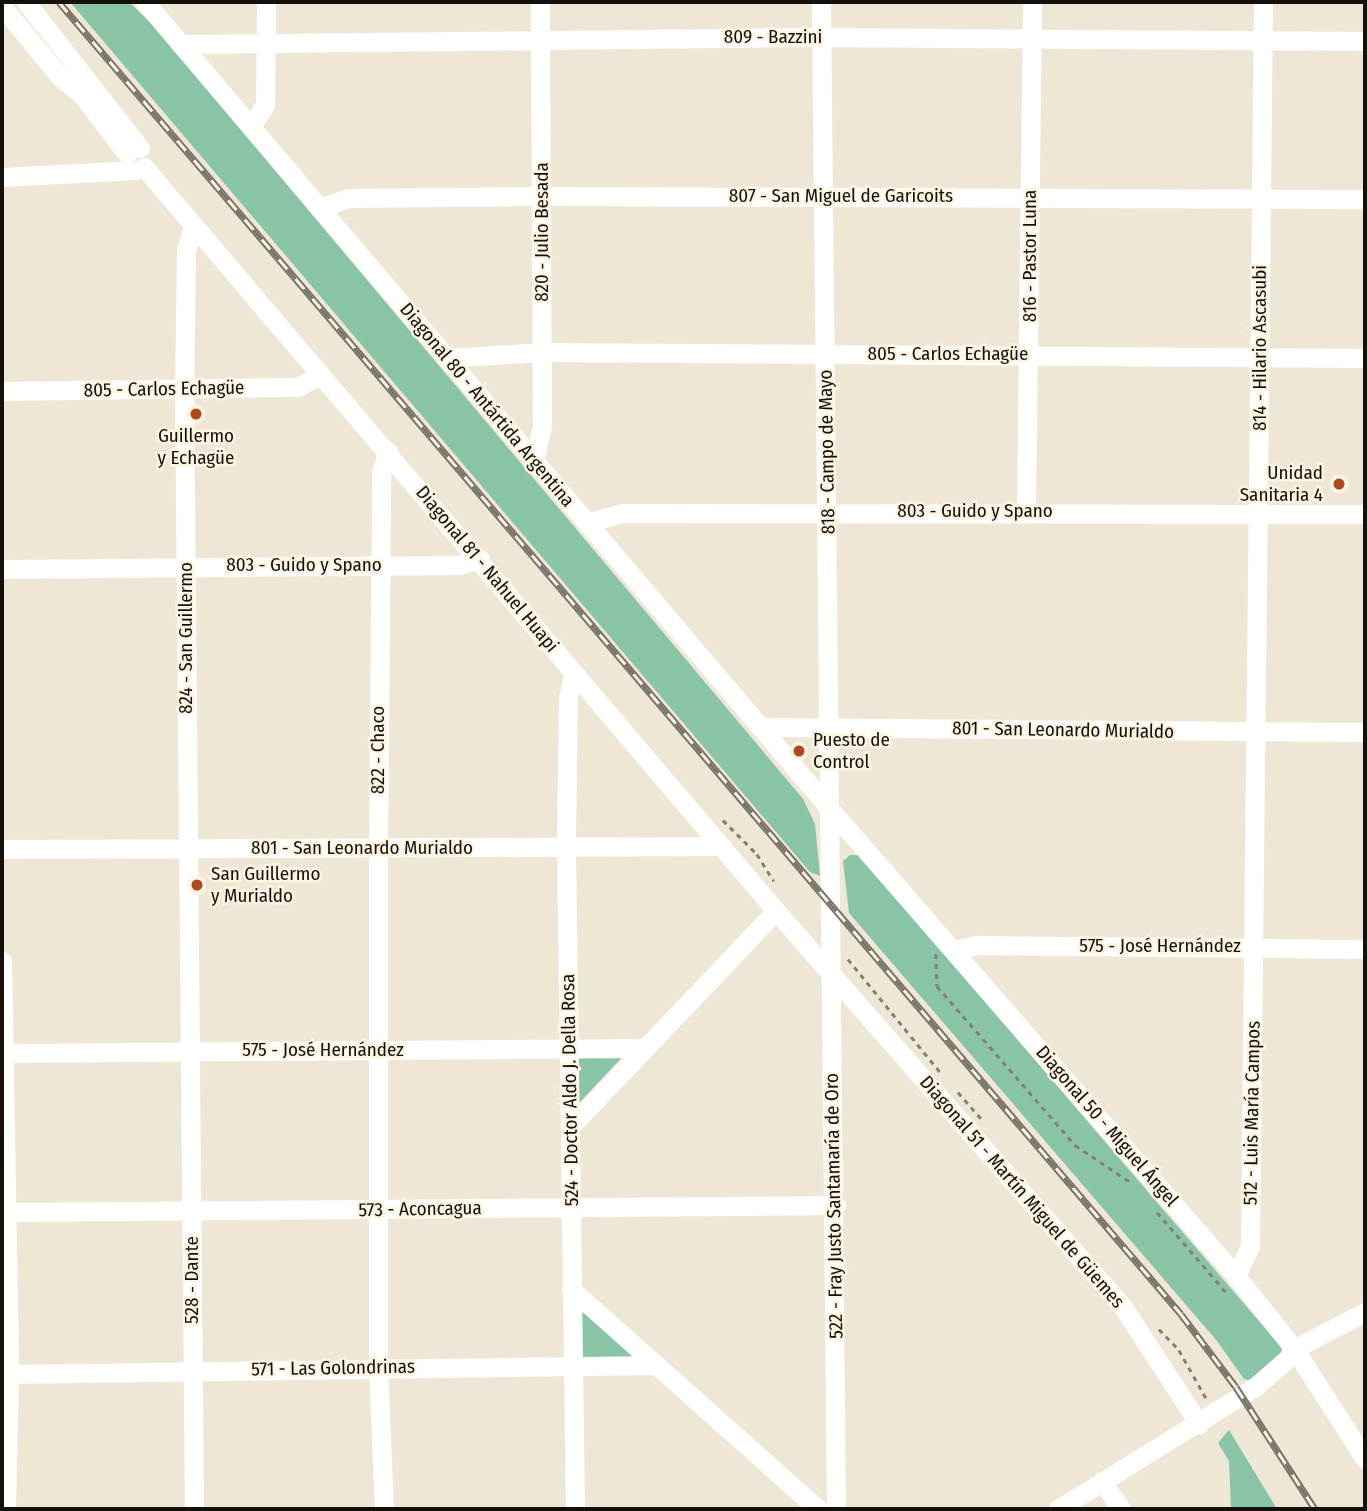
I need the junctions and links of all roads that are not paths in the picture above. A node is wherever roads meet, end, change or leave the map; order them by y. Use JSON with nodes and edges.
{"nodes":[{"id":1,"x":26,"y":2,"type":"edge"},
{"id":2,"x":266,"y":2,"type":"edge"},
{"id":3,"x":540,"y":2,"type":"edge"},
{"id":4,"x":821,"y":2,"type":"edge"},
{"id":5,"x":1032,"y":2,"type":"edge"},
{"id":6,"x":1264,"y":2,"type":"edge"},
{"id":7,"x":146,"y":3,"type":"edge"},
{"id":8,"x":6,"y":9,"type":"edge"},
{"id":9,"x":821,"y":37,"type":"junction"},
{"id":10,"x":541,"y":38,"type":"junction"},
{"id":11,"x":1032,"y":38,"type":"junction"},
{"id":12,"x":1263,"y":39,"type":"junction"},
{"id":13,"x":1365,"y":41,"type":"edge"},
{"id":14,"x":266,"y":42,"type":"junction"},
{"id":15,"x":180,"y":44,"type":"junction"},
{"id":16,"x":251,"y":127,"type":"junction"},
{"id":17,"x":134,"y":159,"type":"junction"},
{"id":18,"x":2,"y":177,"type":"edge"},
{"id":19,"x":825,"y":195,"type":"junction"},
{"id":20,"x":543,"y":196,"type":"junction"},
{"id":21,"x":1030,"y":198,"type":"junction"},
{"id":22,"x":1261,"y":199,"type":"junction"},
{"id":23,"x":1365,"y":199,"type":"edge"},
{"id":24,"x":319,"y":208,"type":"junction"},
{"id":25,"x":193,"y":226,"type":"junction"},
{"id":26,"x":542,"y":352,"type":"junction"},
{"id":27,"x":826,"y":354,"type":"junction"},
{"id":28,"x":1030,"y":354,"type":"junction"},
{"id":29,"x":1262,"y":357,"type":"junction"},
{"id":30,"x":447,"y":358,"type":"junction"},
{"id":31,"x":1365,"y":358,"type":"edge"},
{"id":32,"x":321,"y":374,"type":"junction"},
{"id":33,"x":184,"y":389,"type":"junction"},
{"id":34,"x":2,"y":391,"type":"edge"},
{"id":35,"x":388,"y":451,"type":"junction"},
{"id":36,"x":534,"y":461,"type":"junction"},
{"id":37,"x":1026,"y":511,"type":"junction"},
{"id":38,"x":828,"y":512,"type":"junction"},
{"id":39,"x":1258,"y":514,"type":"junction"},
{"id":40,"x":1365,"y":514,"type":"edge"},
{"id":41,"x":587,"y":523,"type":"junction"},
{"id":42,"x":480,"y":559,"type":"junction"},
{"id":43,"x":379,"y":565,"type":"junction"},
{"id":44,"x":185,"y":566,"type":"junction"},
{"id":45,"x":2,"y":569,"type":"edge"},
{"id":46,"x":574,"y":673,"type":"junction"},
{"id":47,"x":760,"y":727,"type":"junction"},
{"id":48,"x":830,"y":727,"type":"junction"},
{"id":49,"x":1254,"y":732,"type":"junction"},
{"id":50,"x":1365,"y":732,"type":"edge"},
{"id":51,"x":829,"y":808,"type":"junction"},
{"id":52,"x":722,"y":846,"type":"junction"},
{"id":53,"x":377,"y":847,"type":"junction"},
{"id":54,"x":566,"y":847,"type":"junction"},
{"id":55,"x":188,"y":848,"type":"junction"},
{"id":56,"x":2,"y":849,"type":"edge"},
{"id":57,"x":828,"y":902,"type":"joint"},
{"id":58,"x":776,"y":911,"type":"junction"},
{"id":59,"x":1254,"y":947,"type":"junction"},
{"id":60,"x":1365,"y":949,"type":"edge"},
{"id":61,"x":951,"y":956,"type":"junction"},
{"id":62,"x":2,"y":961,"type":"edge"},
{"id":63,"x":830,"y":972,"type":"junction"},
{"id":64,"x":569,"y":1048,"type":"junction"},
{"id":65,"x":643,"y":1048,"type":"junction"},
{"id":66,"x":377,"y":1050,"type":"junction"},
{"id":67,"x":190,"y":1051,"type":"junction"},
{"id":68,"x":4,"y":1054,"type":"junction"},
{"id":69,"x":570,"y":1126,"type":"junction"},
{"id":70,"x":836,"y":1205,"type":"junction"},
{"id":71,"x":572,"y":1206,"type":"junction"},
{"id":72,"x":379,"y":1209,"type":"junction"},
{"id":73,"x":193,"y":1210,"type":"junction"},
{"id":74,"x":5,"y":1212,"type":"junction"},
{"id":75,"x":1236,"y":1276,"type":"junction"},
{"id":76,"x":571,"y":1289,"type":"junction"},
{"id":77,"x":1365,"y":1312,"type":"edge"},
{"id":78,"x":1295,"y":1350,"type":"junction"},
{"id":79,"x":572,"y":1365,"type":"junction"},
{"id":80,"x":657,"y":1365,"type":"junction"},
{"id":81,"x":378,"y":1367,"type":"junction"},
{"id":82,"x":192,"y":1371,"type":"junction"},
{"id":83,"x":9,"y":1374,"type":"junction"},
{"id":84,"x":1199,"y":1424,"type":"junction"},
{"id":85,"x":1365,"y":1459,"type":"edge"},
{"id":86,"x":1102,"y":1481,"type":"junction"},
{"id":87,"x":6,"y":1509,"type":"edge"},
{"id":88,"x":194,"y":1509,"type":"edge"},
{"id":89,"x":384,"y":1509,"type":"edge"},
{"id":90,"x":575,"y":1509,"type":"edge"},
{"id":91,"x":818,"y":1509,"type":"edge"},
{"id":92,"x":836,"y":1509,"type":"edge"},
{"id":93,"x":1058,"y":1509,"type":"edge"},
{"id":94,"x":1121,"y":1509,"type":"edge"}],
"edges":[{"from":1,"to":17,"type":"street"},
{"from":2,"to":14,"type":"street"},
{"from":3,"to":10,"type":"street","name":"820 - Julio Besada"},
{"from":4,"to":9,"type":"street","name":"818 - Campo de Mayo"},
{"from":5,"to":11,"type":"street","name":"816 - Pastor Luna"},
{"from":6,"to":12,"type":"street","name":"814 - Hilario Ascasubi"},
{"from":7,"to":15,"type":"street","name":"Diagonal 80 - Antártida Argentina"},
{"from":8,"to":17,"type":"street","name":"Diagonal 81 - Nahuel Huapi"},
{"from":9,"to":10,"type":"street","name":"809 - Bazzini"},
{"from":9,"to":11,"type":"street","name":"809 - Bazzini"},
{"from":9,"to":19,"type":"street","name":"818 - Campo de Mayo"},
{"from":10,"to":14,"type":"street","name":"809 - Bazzini"},
{"from":10,"to":20,"type":"street","name":"820 - Julio Besada"},
{"from":11,"to":12,"type":"street","name":"809 - Bazzini"},
{"from":11,"to":21,"type":"street","name":"816 - Pastor Luna"},
{"from":12,"to":13,"type":"street","name":"809 - Bazzini"},
{"from":12,"to":22,"type":"street","name":"814 - Hilario Ascasubi"},
{"from":14,"to":15,"type":"street","name":"809 - Bazzini"},
{"from":14,"to":16,"type":"street"},
{"from":15,"to":16,"type":"street","name":"Diagonal 80 - Antártida Argentina"},
{"from":16,"to":24,"type":"street","name":"Diagonal 80 - Antártida Argentina"},
{"from":17,"to":18,"type":"street"},
{"from":17,"to":25,"type":"street","name":"Diagonal 81 - Nahuel Huapi"},
{"from":19,"to":20,"type":"street","name":"807 - San Miguel de Garicoits"},
{"from":19,"to":21,"type":"street","name":"807 - San Miguel de Garicoits"},
{"from":19,"to":27,"type":"street","name":"818 - Campo de Mayo"},
{"from":20,"to":24,"type":"street","name":"807 - San Miguel de Garicoits"},
{"from":20,"to":26,"type":"street","name":"820 - Julio Besada"},
{"from":21,"to":22,"type":"street","name":"807 - San Miguel de Garicoits"},
{"from":21,"to":28,"type":"street","name":"816 - Pastor Luna"},
{"from":22,"to":23,"type":"street","name":"807 - San Miguel de Garicoits"},
{"from":22,"to":29,"type":"street","name":"814 - Hilario Ascasubi"},
{"from":24,"to":30,"type":"street","name":"Diagonal 80 - Antártida Argentina"},
{"from":25,"to":32,"type":"street","name":"Diagonal 81 - Nahuel Huapi"},
{"from":25,"to":33,"type":"street","name":"824 - San Guillermo"},
{"from":26,"to":27,"type":"street","name":"805 - Carlos Echagüe"},
{"from":26,"to":30,"type":"street","name":"805 - Carlos Echagüe"},
{"from":26,"to":36,"type":"street","name":"820 - Julio Besada"},
{"from":27,"to":28,"type":"street","name":"805 - Carlos Echagüe"},
{"from":27,"to":38,"type":"street","name":"818 - Campo de Mayo"},
{"from":28,"to":29,"type":"street","name":"805 - Carlos Echagüe"},
{"from":28,"to":37,"type":"street","name":"816 - Pastor Luna"},
{"from":29,"to":31,"type":"street","name":"805 - Carlos Echagüe"},
{"from":29,"to":39,"type":"street","name":"814 - Hilario Ascasubi"},
{"from":30,"to":36,"type":"street","name":"Diagonal 80 - Antártida Argentina"},
{"from":32,"to":33,"type":"street","name":"805 - Carlos Echagüe"},
{"from":32,"to":35,"type":"street","name":"Diagonal 81 - Nahuel Huapi"},
{"from":33,"to":34,"type":"street","name":"805 - Carlos Echagüe"},
{"from":33,"to":44,"type":"street","name":"824 - San Guillermo"},
{"from":35,"to":42,"type":"street","name":"Diagonal 81 - Nahuel Huapi"},
{"from":35,"to":43,"type":"street","name":"822 - Chaco"},
{"from":36,"to":41,"type":"street","name":"Diagonal 80 - Antártida Argentina"},
{"from":37,"to":38,"type":"street","name":"803 - Guido y Spano"},
{"from":37,"to":39,"type":"street","name":"803 - Guido y Spano"},
{"from":38,"to":41,"type":"street","name":"803 - Guido y Spano"},
{"from":38,"to":48,"type":"street","name":"818 - Campo de Mayo"},
{"from":39,"to":40,"type":"street","name":"803 - Guido y Spano"},
{"from":39,"to":49,"type":"street","name":"814 - Hilario Ascasubi"},
{"from":41,"to":47,"type":"street","name":"Diagonal 80 - Antártida Argentina"},
{"from":42,"to":43,"type":"street","name":"803 - Guido y Spano"},
{"from":42,"to":46,"type":"street","name":"Diagonal 81 - Nahuel Huapi"},
{"from":43,"to":44,"type":"street","name":"803 - Guido y Spano"},
{"from":43,"to":53,"type":"street","name":"822 - Chaco"},
{"from":44,"to":45,"type":"street","name":"803 - Guido y Spano"},
{"from":44,"to":55,"type":"street","name":"824 - San Guillermo"},
{"from":46,"to":52,"type":"street","name":"Diagonal 81 - Nahuel Huapi"},
{"from":46,"to":54,"type":"street","name":"524 - Doctor Aldo J. Della Rosa"},
{"from":47,"to":48,"type":"street","name":"801 - San Leonardo Murialdo"},
{"from":47,"to":51,"type":"street","name":"Diagonal 80 - Antártida Argentina"},
{"from":48,"to":49,"type":"street","name":"801 - San Leonardo Murialdo"},
{"from":48,"to":51,"type":"street","name":"818 - Campo de Mayo"},
{"from":49,"to":50,"type":"street","name":"801 - San Leonardo Murialdo"},
{"from":49,"to":59,"type":"street","name":"814 - Hilario Ascasubi"},
{"from":51,"to":57,"type":"street","name":"818 - Campo de Mayo"},
{"from":51,"to":61,"type":"street","name":"Diagonal 50 - Miguel Ángel"},
{"from":52,"to":54,"type":"street","name":"801 - San Leonardo Murialdo"},
{"from":52,"to":58,"type":"street","name":"Diagonal 81 - Nahuel Huapi"},
{"from":53,"to":54,"type":"street","name":"801 - San Leonardo Murialdo"},
{"from":53,"to":55,"type":"street","name":"801 - San Leonardo Murialdo"},
{"from":53,"to":66,"type":"street","name":"822 - Chaco"},
{"from":54,"to":64,"type":"street","name":"524 - Doctor Aldo J. Della Rosa"},
{"from":55,"to":56,"type":"street","name":"801 - San Leonardo Murialdo"},
{"from":55,"to":67,"type":"street","name":"824 - San Guillermo"},
{"from":57,"to":63,"type":"street","name":"522 - Fray Justo Santamaría de Oro"},
{"from":58,"to":63,"type":"street","name":"Diagonal 81 - Nahuel Huapi"},
{"from":58,"to":65,"type":"street"},
{"from":59,"to":60,"type":"street","name":"575 - José Hernández"},
{"from":59,"to":61,"type":"street","name":"575 - José Hernández"},
{"from":59,"to":75,"type":"street","name":"512 - Luis María Campos"},
{"from":61,"to":75,"type":"street","name":"Diagonal 50 - Miguel Ángel"},
{"from":62,"to":68,"type":"street"},
{"from":63,"to":70,"type":"street","name":"522 - Fray Justo Santamaría de Oro"},
{"from":63,"to":84,"type":"street","name":"Diagonal 51 - Martín Miguel de Güemes"},
{"from":64,"to":65,"type":"street","name":"575 - José Hernández"},
{"from":64,"to":66,"type":"street","name":"575 - José Hernández"},
{"from":64,"to":69,"type":"street","name":"524 - Doctor Aldo J. Della Rosa"},
{"from":65,"to":69,"type":"street"},
{"from":66,"to":67,"type":"street","name":"575 - José Hernández"},
{"from":66,"to":72,"type":"street","name":"822 - Chaco"},
{"from":67,"to":68,"type":"street","name":"575 - José Hernández"},
{"from":67,"to":73,"type":"street","name":"528 - Dante"},
{"from":68,"to":74,"type":"street"},
{"from":69,"to":71,"type":"street","name":"524 - Doctor Aldo J. Della Rosa"},
{"from":70,"to":71,"type":"street","name":"573 - Aconcagua"},
{"from":70,"to":92,"type":"street","name":"522 - Fray Justo Santamaría de Oro"},
{"from":71,"to":72,"type":"street","name":"573 - Aconcagua"},
{"from":71,"to":76,"type":"street","name":"524 - Doctor Aldo J. Della Rosa"},
{"from":72,"to":73,"type":"street","name":"573 - Aconcagua"},
{"from":72,"to":81,"type":"street","name":"822 - Chaco"},
{"from":73,"to":74,"type":"street","name":"573 - Aconcagua"},
{"from":73,"to":82,"type":"street","name":"528 - Dante"},
{"from":74,"to":83,"type":"street"},
{"from":75,"to":78,"type":"street","name":"Diagonal 50 - Miguel Ángel"},
{"from":76,"to":79,"type":"street","name":"524 - Doctor Aldo J. Della Rosa"},
{"from":76,"to":80,"type":"street"},
{"from":77,"to":78,"type":"street"},
{"from":78,"to":84,"type":"street"},
{"from":78,"to":85,"type":"street","name":"Diagonal 50 - Miguel Ángel"},
{"from":79,"to":80,"type":"street","name":"571 - Las Golondrinas"},
{"from":79,"to":81,"type":"street","name":"571 - Las Golondrinas"},
{"from":79,"to":90,"type":"street","name":"524 - Doctor Aldo J. Della Rosa"},
{"from":80,"to":91,"type":"street"},
{"from":81,"to":82,"type":"street","name":"571 - Las Golondrinas"},
{"from":81,"to":89,"type":"street","name":"822 - Chaco"},
{"from":82,"to":83,"type":"street","name":"571 - Las Golondrinas"},
{"from":82,"to":88,"type":"street","name":"528 - Dante"},
{"from":83,"to":87,"type":"street"},
{"from":84,"to":86,"type":"street"},
{"from":86,"to":93,"type":"street"},
{"from":86,"to":94,"type":"street"}]}
